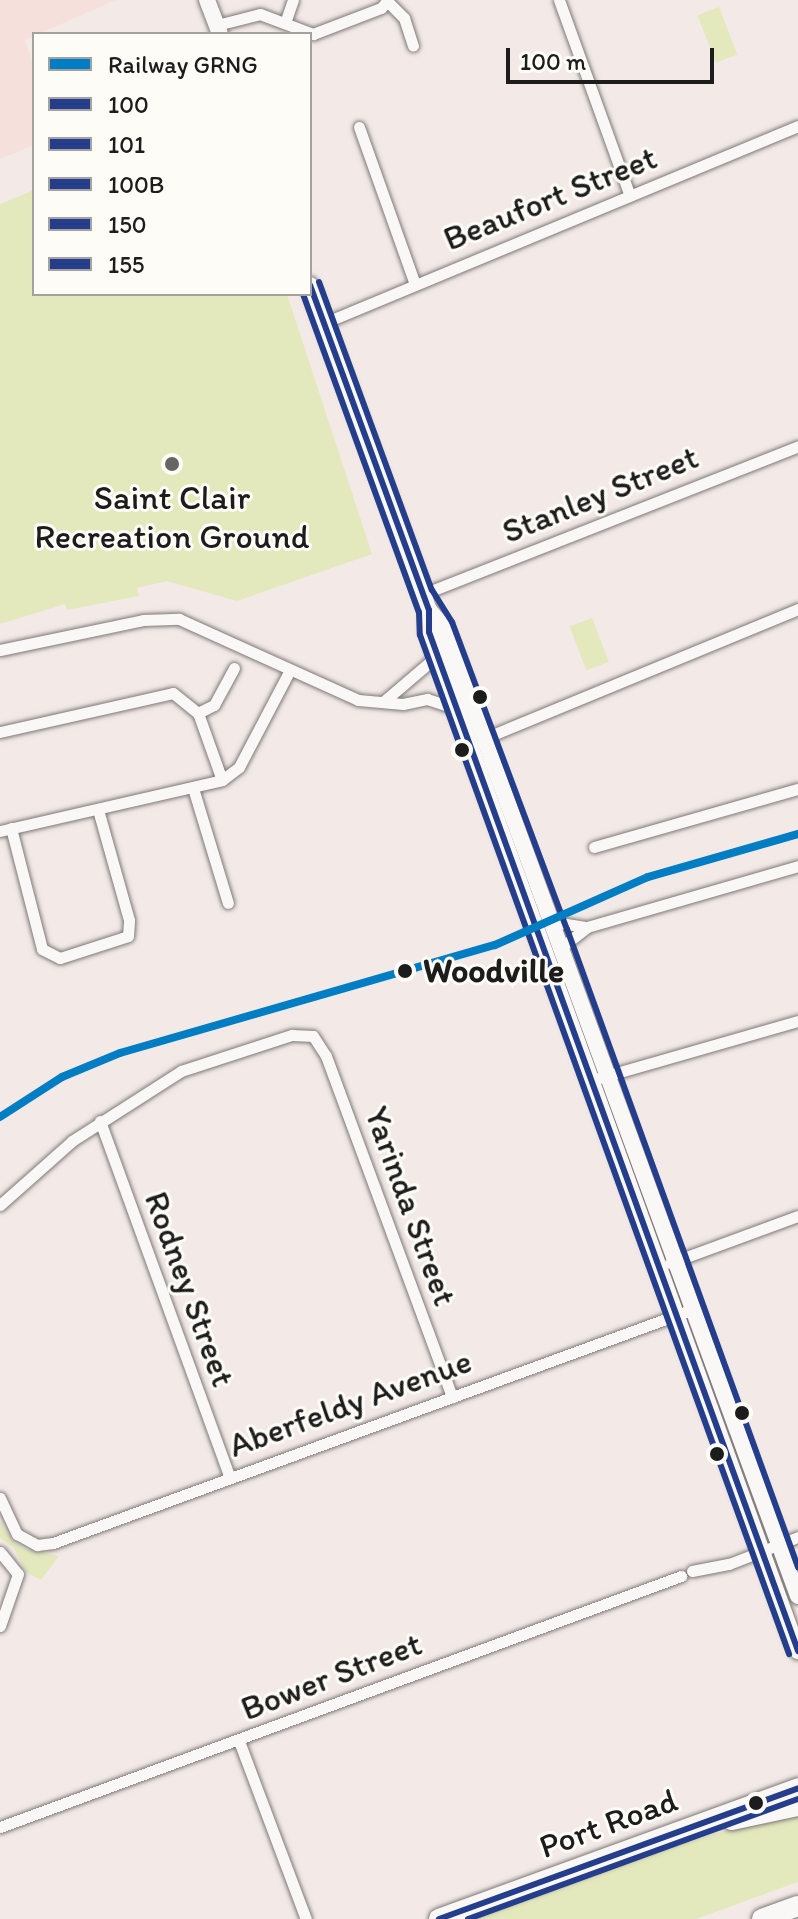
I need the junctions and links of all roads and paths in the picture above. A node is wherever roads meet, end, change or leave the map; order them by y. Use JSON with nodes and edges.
{"nodes":[{"id":1,"x":207,"y":0,"type":"edge"},
{"id":2,"x":293,"y":0,"type":"edge"},
{"id":3,"x":559,"y":0,"type":"edge"},
{"id":4,"x":388,"y":1,"type":"edge"},
{"id":5,"x":285,"y":23,"type":"junction"},
{"id":6,"x":218,"y":30,"type":"edge"},
{"id":7,"x":301,"y":32,"type":"edge"},
{"id":8,"x":312,"y":34,"type":"edge"},
{"id":9,"x":413,"y":46,"type":"dead end"},
{"id":10,"x":798,"y":126,"type":"edge"},
{"id":11,"x":359,"y":127,"type":"dead end"},
{"id":12,"x":630,"y":196,"type":"junction"},
{"id":13,"x":415,"y":284,"type":"junction"},
{"id":14,"x":312,"y":290,"type":"edge"},
{"id":15,"x":324,"y":323,"type":"junction"},
{"id":16,"x":798,"y":446,"type":"edge"},
{"id":17,"x":426,"y":602,"type":"junction"},
{"id":18,"x":798,"y":609,"type":"edge"},
{"id":19,"x":0,"y":650,"type":"edge"},
{"id":20,"x":438,"y":655,"type":"junction"},
{"id":21,"x":234,"y":668,"type":"dead end"},
{"id":22,"x":290,"y":670,"type":"junction"},
{"id":23,"x":383,"y":702,"type":"junction"},
{"id":24,"x":458,"y":709,"type":"junction"},
{"id":25,"x":198,"y":713,"type":"junction"},
{"id":26,"x":0,"y":732,"type":"edge"},
{"id":27,"x":485,"y":738,"type":"junction"},
{"id":28,"x":222,"y":780,"type":"junction"},
{"id":29,"x":193,"y":788,"type":"junction"},
{"id":30,"x":798,"y":789,"type":"edge"},
{"id":31,"x":98,"y":810,"type":"junction"},
{"id":32,"x":6,"y":830,"type":"edge"},
{"id":33,"x":594,"y":847,"type":"dead end"},
{"id":34,"x":798,"y":866,"type":"edge"},
{"id":35,"x":228,"y":903,"type":"dead end"},
{"id":36,"x":554,"y":922,"type":"junction"},
{"id":37,"x":587,"y":927,"type":"junction"},
{"id":38,"x":563,"y":946,"type":"junction"},
{"id":39,"x":798,"y":1021,"type":"edge"},
{"id":40,"x":609,"y":1075,"type":"junction"},
{"id":41,"x":592,"y":1080,"type":"junction"},
{"id":42,"x":100,"y":1121,"type":"junction"},
{"id":43,"x":0,"y":1205,"type":"edge"},
{"id":44,"x":798,"y":1216,"type":"edge"},
{"id":45,"x":669,"y":1263,"type":"junction"},
{"id":46,"x":686,"y":1311,"type":"junction"},
{"id":47,"x":452,"y":1397,"type":"junction"},
{"id":48,"x":229,"y":1476,"type":"junction"},
{"id":49,"x":0,"y":1498,"type":"edge"},
{"id":50,"x":798,"y":1537,"type":"edge"},
{"id":51,"x":778,"y":1545,"type":"junction"},
{"id":52,"x":762,"y":1551,"type":"junction"},
{"id":53,"x":0,"y":1552,"type":"edge"},
{"id":54,"x":798,"y":1596,"type":"edge"},
{"id":55,"x":0,"y":1626,"type":"edge"},
{"id":56,"x":798,"y":1651,"type":"edge"},
{"id":57,"x":239,"y":1741,"type":"junction"},
{"id":58,"x":795,"y":1791,"type":"edge"},
{"id":59,"x":0,"y":1827,"type":"edge"},
{"id":60,"x":798,"y":1906,"type":"edge"},
{"id":61,"x":306,"y":1919,"type":"edge"},
{"id":62,"x":439,"y":1919,"type":"edge"},
{"id":63,"x":762,"y":1919,"type":"edge"}],
"edges":[{"from":1,"to":6,"type":"main road"},
{"from":2,"to":5,"type":"street"},
{"from":3,"to":12,"type":"street"},
{"from":4,"to":8,"type":"street"},
{"from":4,"to":9,"type":"street"},
{"from":5,"to":6,"type":"street"},
{"from":5,"to":7,"type":"street"},
{"from":10,"to":12,"type":"street","name":"Beaufort Street"},
{"from":11,"to":13,"type":"street"},
{"from":12,"to":13,"type":"street","name":"Beaufort Street"},
{"from":13,"to":15,"type":"street","name":"Beaufort Street"},
{"from":14,"to":15,"type":"main road"},
{"from":15,"to":17,"type":"main road"},
{"from":16,"to":17,"type":"street","name":"Stanley Street"},
{"from":17,"to":20,"type":"main road"},
{"from":17,"to":27,"type":"main road"},
{"from":18,"to":27,"type":"street"},
{"from":19,"to":22,"type":"street"},
{"from":20,"to":23,"type":"street"},
{"from":20,"to":24,"type":"main road"},
{"from":21,"to":25,"type":"street"},
{"from":22,"to":23,"type":"street"},
{"from":22,"to":28,"type":"street"},
{"from":23,"to":24,"type":"street"},
{"from":24,"to":41,"type":"main road"},
{"from":25,"to":26,"type":"street"},
{"from":25,"to":28,"type":"street"},
{"from":27,"to":36,"type":"main road"},
{"from":28,"to":29,"type":"street"},
{"from":29,"to":31,"type":"street"},
{"from":29,"to":35,"type":"street"},
{"from":30,"to":33,"type":"street"},
{"from":31,"to":32,"type":"street"},
{"from":31,"to":32,"type":"street"},
{"from":34,"to":37,"type":"street"},
{"from":36,"to":37,"type":"street"},
{"from":36,"to":38,"type":"main road"},
{"from":37,"to":38,"type":"street"},
{"from":38,"to":40,"type":"main road"},
{"from":39,"to":40,"type":"street"},
{"from":40,"to":41,"type":"street"},
{"from":40,"to":45,"type":"main road"},
{"from":41,"to":45,"type":"main road"},
{"from":42,"to":43,"type":"street"},
{"from":42,"to":47,"type":"street","name":"Yarinda Street"},
{"from":42,"to":48,"type":"street","name":"Rodney Street"},
{"from":44,"to":45,"type":"street"},
{"from":45,"to":46,"type":"main road"},
{"from":46,"to":47,"type":"street","name":"Aberfeldy Avenue"},
{"from":46,"to":51,"type":"main road"},
{"from":46,"to":52,"type":"main road"},
{"from":47,"to":48,"type":"street","name":"Aberfeldy Avenue"},
{"from":48,"to":49,"type":"street","name":"Aberfeldy Avenue"},
{"from":50,"to":51,"type":"street","name":"Bower Street"},
{"from":51,"to":52,"type":"street","name":"Bower Street"},
{"from":51,"to":54,"type":"main road"},
{"from":52,"to":56,"type":"main road"},
{"from":52,"to":57,"type":"street","name":"Bower Street"},
{"from":53,"to":55,"type":"street"},
{"from":57,"to":59,"type":"street","name":"Bower Street"},
{"from":57,"to":61,"type":"street"},
{"from":58,"to":62,"type":"highway","name":"Port Road"},
{"from":60,"to":63,"type":"highway"}]}
